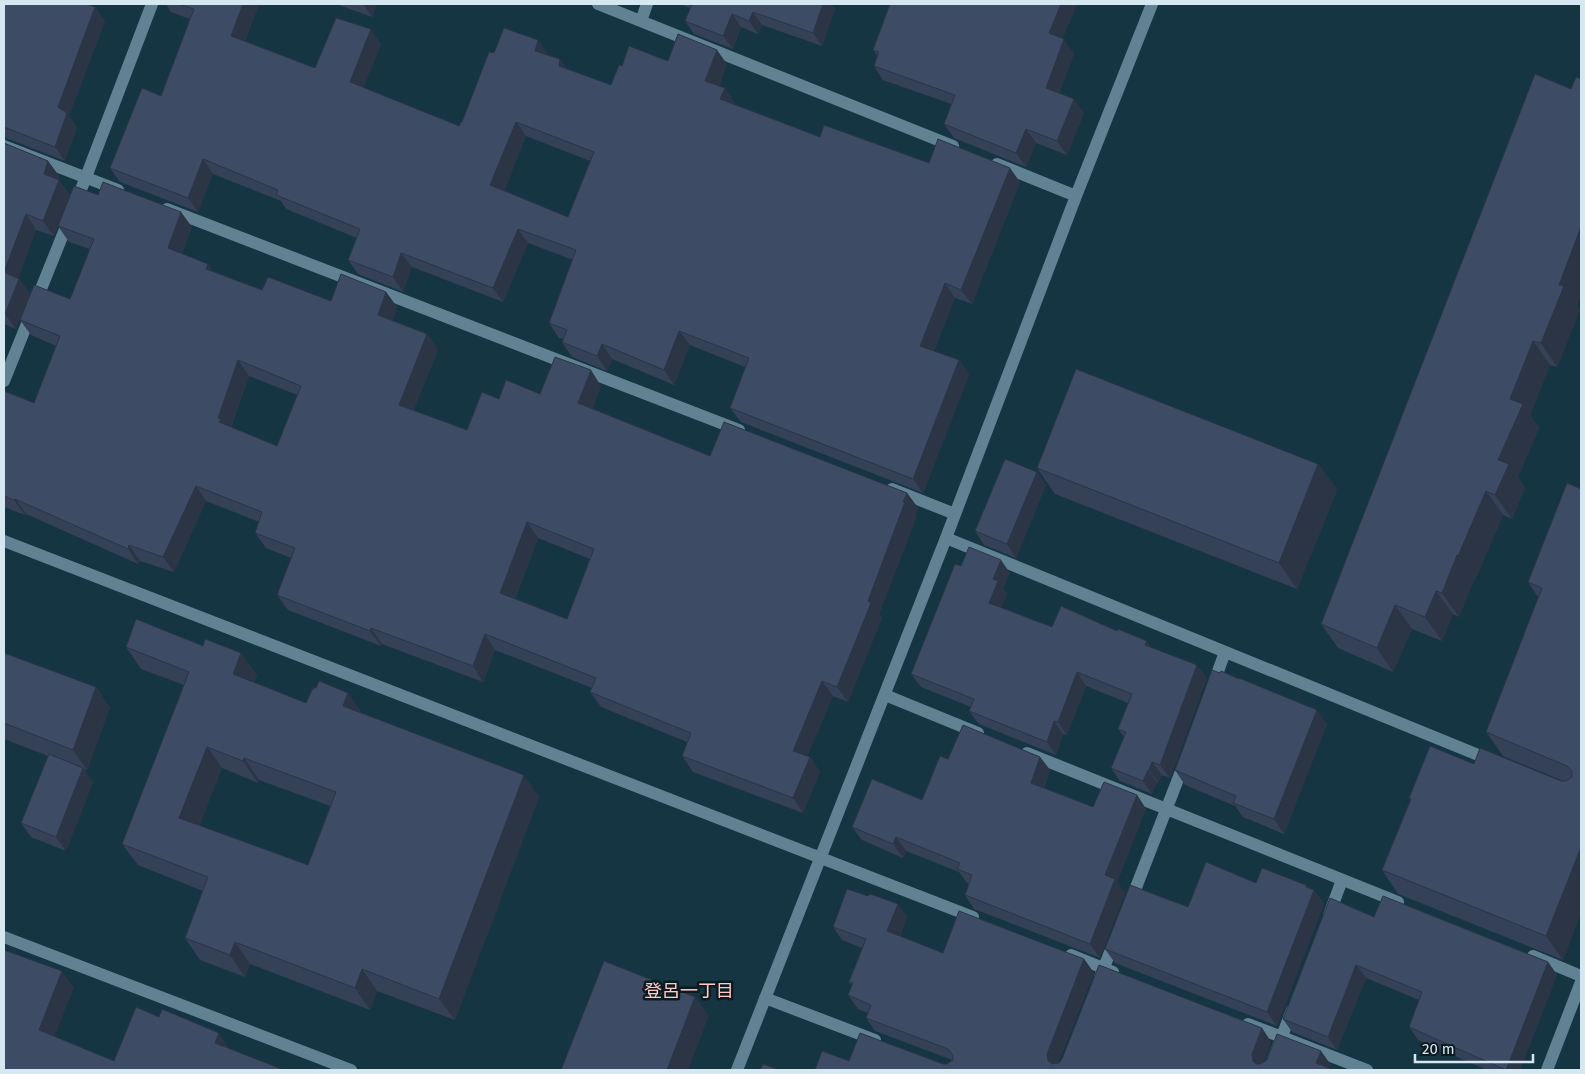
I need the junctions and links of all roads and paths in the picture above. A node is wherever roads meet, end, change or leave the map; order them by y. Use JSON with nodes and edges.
{"nodes":[{"id":1,"x":152,"y":4,"type":"edge"},
{"id":2,"x":598,"y":4,"type":"edge"},
{"id":3,"x":647,"y":4,"type":"edge"},
{"id":4,"x":1152,"y":4,"type":"edge"},
{"id":5,"x":641,"y":21,"type":"junction"},
{"id":6,"x":4,"y":146,"type":"edge"},
{"id":7,"x":965,"y":151,"type":"edge"},
{"id":8,"x":983,"y":158,"type":"edge"},
{"id":9,"x":86,"y":177,"type":"junction"},
{"id":10,"x":132,"y":195,"type":"edge"},
{"id":11,"x":1076,"y":196,"type":"junction"},
{"id":12,"x":160,"y":206,"type":"edge"},
{"id":13,"x":4,"y":381,"type":"edge"},
{"id":14,"x":752,"y":435,"type":"edge"},
{"id":15,"x":881,"y":485,"type":"edge"},
{"id":16,"x":955,"y":514,"type":"junction"},
{"id":17,"x":946,"y":538,"type":"junction"},
{"id":18,"x":4,"y":541,"type":"edge"},
{"id":19,"x":1225,"y":652,"type":"junction"},
{"id":20,"x":885,"y":695,"type":"junction"},
{"id":21,"x":1208,"y":698,"type":"edge"},
{"id":22,"x":994,"y":739,"type":"edge"},
{"id":23,"x":1012,"y":747,"type":"edge"},
{"id":24,"x":1187,"y":753,"type":"edge"},
{"id":25,"x":1508,"y":767,"type":"edge"},
{"id":26,"x":1167,"y":809,"type":"junction"},
{"id":27,"x":820,"y":858,"type":"junction"},
{"id":28,"x":1342,"y":880,"type":"junction"},
{"id":29,"x":1407,"y":906,"type":"edge"},
{"id":30,"x":1125,"y":915,"type":"edge"},
{"id":31,"x":985,"y":922,"type":"edge"},
{"id":32,"x":1325,"y":926,"type":"edge"},
{"id":33,"x":1118,"y":933,"type":"edge"},
{"id":34,"x":4,"y":937,"type":"edge"},
{"id":35,"x":1058,"y":950,"type":"edge"},
{"id":36,"x":1517,"y":950,"type":"edge"},
{"id":37,"x":1104,"y":968,"type":"junction"},
{"id":38,"x":1122,"y":975,"type":"edge"},
{"id":39,"x":1581,"y":976,"type":"edge"},
{"id":40,"x":1581,"y":982,"type":"edge"},
{"id":41,"x":1097,"y":986,"type":"edge"},
{"id":42,"x":765,"y":998,"type":"junction"},
{"id":43,"x":1296,"y":1000,"type":"edge"},
{"id":44,"x":1238,"y":1020,"type":"edge"},
{"id":45,"x":1282,"y":1037,"type":"junction"},
{"id":46,"x":882,"y":1043,"type":"edge"},
{"id":47,"x":351,"y":1070,"type":"edge"},
{"id":48,"x":737,"y":1070,"type":"edge"},
{"id":49,"x":1270,"y":1070,"type":"edge"},
{"id":50,"x":1367,"y":1070,"type":"edge"},
{"id":51,"x":1547,"y":1070,"type":"edge"}],
"edges":[{"from":1,"to":9,"type":"street"},
{"from":2,"to":5,"type":"street"},
{"from":3,"to":5,"type":"street"},
{"from":4,"to":11,"type":"street"},
{"from":5,"to":7,"type":"street"},
{"from":6,"to":9,"type":"street"},
{"from":8,"to":11,"type":"street"},
{"from":9,"to":10,"type":"street"},
{"from":9,"to":13,"type":"street"},
{"from":11,"to":16,"type":"street"},
{"from":12,"to":14,"type":"street"},
{"from":15,"to":16,"type":"street"},
{"from":16,"to":17,"type":"street"},
{"from":17,"to":19,"type":"street"},
{"from":17,"to":20,"type":"street"},
{"from":18,"to":27,"type":"street"},
{"from":19,"to":21,"type":"street"},
{"from":19,"to":25,"type":"street"},
{"from":20,"to":22,"type":"street"},
{"from":20,"to":27,"type":"street"},
{"from":23,"to":26,"type":"street"},
{"from":24,"to":26,"type":"street"},
{"from":26,"to":28,"type":"street"},
{"from":26,"to":30,"type":"street"},
{"from":27,"to":31,"type":"street"},
{"from":27,"to":42,"type":"street"},
{"from":28,"to":29,"type":"street"},
{"from":28,"to":32,"type":"street"},
{"from":33,"to":37,"type":"street"},
{"from":34,"to":47,"type":"street"},
{"from":35,"to":37,"type":"street"},
{"from":36,"to":39,"type":"street"},
{"from":37,"to":38,"type":"street"},
{"from":37,"to":41,"type":"street"},
{"from":40,"to":51,"type":"street"},
{"from":42,"to":46,"type":"street"},
{"from":42,"to":48,"type":"street"},
{"from":43,"to":45,"type":"street"},
{"from":44,"to":45,"type":"street"},
{"from":45,"to":49,"type":"street"},
{"from":45,"to":50,"type":"street"}]}
